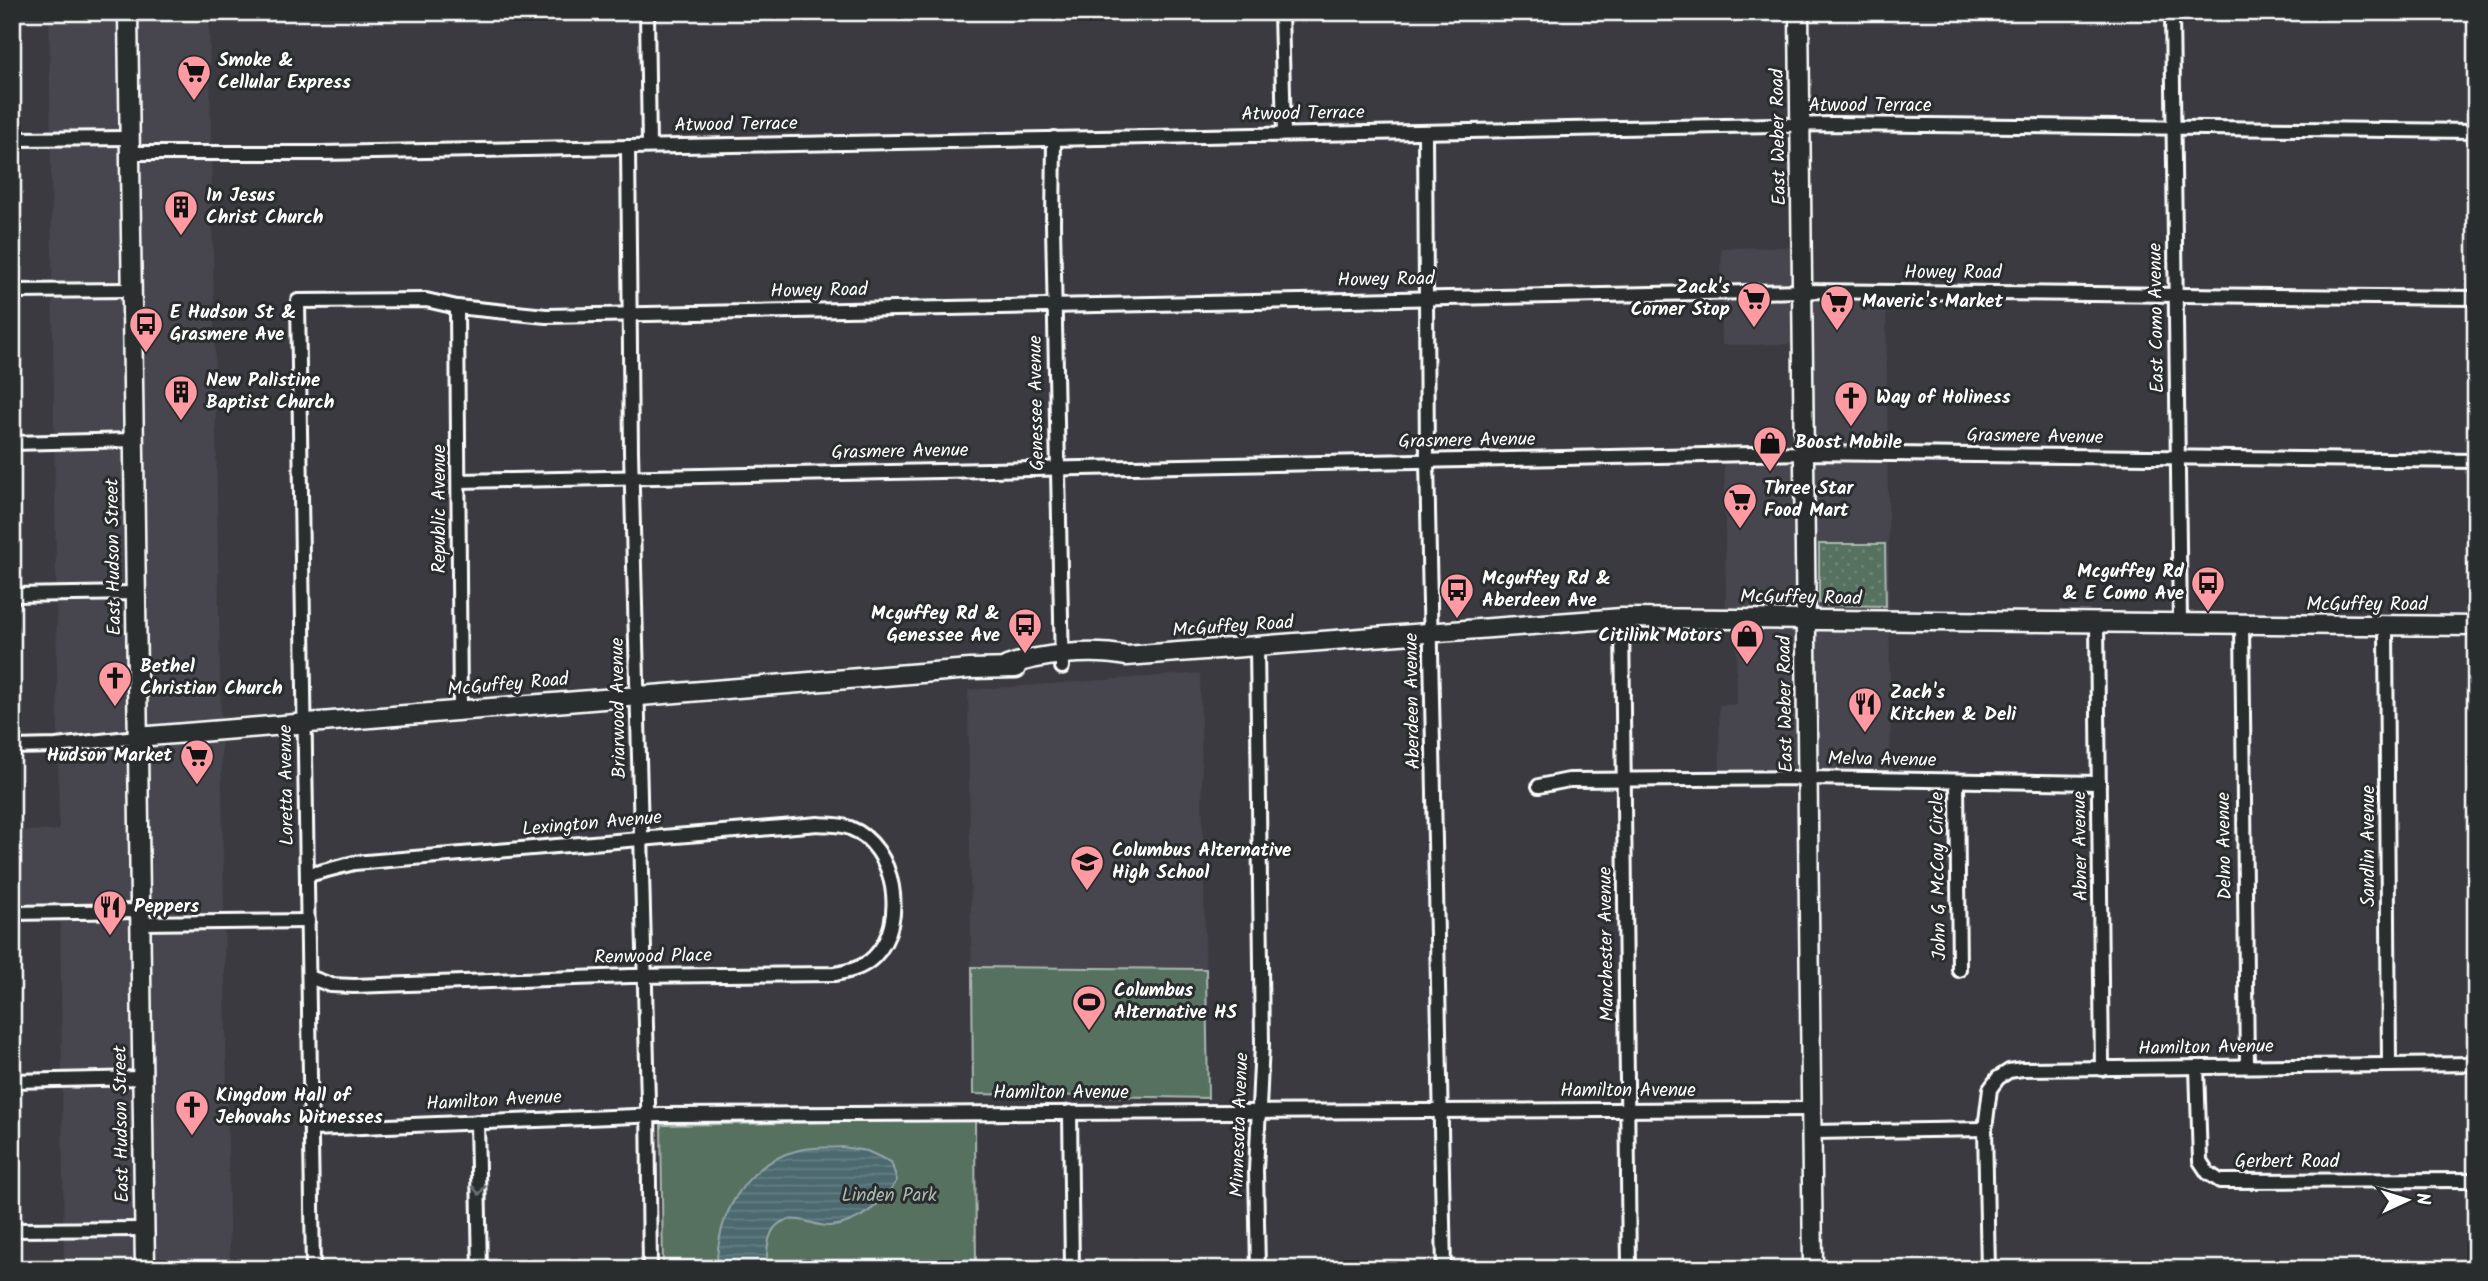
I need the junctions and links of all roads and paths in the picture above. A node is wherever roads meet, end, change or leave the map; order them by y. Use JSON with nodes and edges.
{"nodes":[{"id":1,"x":128,"y":12,"type":"edge"},
{"id":2,"x":647,"y":12,"type":"edge"},
{"id":3,"x":1281,"y":12,"type":"edge"},
{"id":4,"x":1799,"y":12,"type":"edge"},
{"id":5,"x":2172,"y":12,"type":"edge"},
{"id":6,"x":1800,"y":125,"type":"junction"},
{"id":7,"x":2174,"y":128,"type":"junction"},
{"id":8,"x":2476,"y":131,"type":"edge"},
{"id":9,"x":1424,"y":132,"type":"junction"},
{"id":10,"x":1284,"y":134,"type":"junction"},
{"id":11,"x":1054,"y":138,"type":"junction"},
{"id":12,"x":12,"y":139,"type":"edge"},
{"id":13,"x":130,"y":145,"type":"junction"},
{"id":14,"x":649,"y":146,"type":"junction"},
{"id":15,"x":628,"y":147,"type":"junction"},
{"id":16,"x":132,"y":290,"type":"junction"},
{"id":17,"x":12,"y":291,"type":"edge"},
{"id":18,"x":1802,"y":291,"type":"junction"},
{"id":19,"x":2176,"y":293,"type":"junction"},
{"id":20,"x":1425,"y":298,"type":"junction"},
{"id":21,"x":2476,"y":298,"type":"edge"},
{"id":22,"x":298,"y":301,"type":"joint"},
{"id":23,"x":1054,"y":306,"type":"junction"},
{"id":24,"x":457,"y":307,"type":"junction"},
{"id":25,"x":631,"y":314,"type":"junction"},
{"id":26,"x":134,"y":440,"type":"junction"},
{"id":27,"x":12,"y":443,"type":"edge"},
{"id":28,"x":1804,"y":453,"type":"junction"},
{"id":29,"x":2177,"y":458,"type":"junction"},
{"id":30,"x":1427,"y":461,"type":"junction"},
{"id":31,"x":2476,"y":461,"type":"edge"},
{"id":32,"x":1057,"y":468,"type":"junction"},
{"id":33,"x":633,"y":477,"type":"junction"},
{"id":34,"x":459,"y":481,"type":"junction"},
{"id":35,"x":136,"y":593,"type":"junction"},
{"id":36,"x":12,"y":595,"type":"edge"},
{"id":37,"x":1622,"y":618,"type":"junction"},
{"id":38,"x":1806,"y":619,"type":"junction"},
{"id":39,"x":2096,"y":623,"type":"junction"},
{"id":40,"x":2180,"y":623,"type":"junction"},
{"id":41,"x":2242,"y":624,"type":"junction"},
{"id":42,"x":2386,"y":626,"type":"junction"},
{"id":43,"x":2476,"y":626,"type":"edge"},
{"id":44,"x":1431,"y":632,"type":"junction"},
{"id":45,"x":1257,"y":646,"type":"junction"},
{"id":46,"x":1061,"y":662,"type":"junction"},
{"id":47,"x":638,"y":696,"type":"junction"},
{"id":48,"x":460,"y":710,"type":"junction"},
{"id":49,"x":305,"y":722,"type":"junction"},
{"id":50,"x":137,"y":737,"type":"junction"},
{"id":51,"x":12,"y":747,"type":"edge"},
{"id":52,"x":1807,"y":779,"type":"junction"},
{"id":53,"x":1624,"y":780,"type":"junction"},
{"id":54,"x":1956,"y":781,"type":"junction"},
{"id":55,"x":2099,"y":783,"type":"junction"},
{"id":56,"x":1539,"y":786,"type":"dead end"},
{"id":57,"x":640,"y":840,"type":"junction"},
{"id":58,"x":875,"y":845,"type":"joint"},
{"id":59,"x":307,"y":875,"type":"junction"},
{"id":60,"x":12,"y":913,"type":"edge"},
{"id":61,"x":140,"y":917,"type":"junction"},
{"id":62,"x":309,"y":921,"type":"junction"},
{"id":63,"x":1959,"y":970,"type":"dead end"},
{"id":64,"x":645,"y":976,"type":"junction"},
{"id":65,"x":309,"y":977,"type":"junction"},
{"id":66,"x":2476,"y":1064,"type":"edge"},
{"id":67,"x":2389,"y":1065,"type":"junction"},
{"id":68,"x":2247,"y":1066,"type":"junction"},
{"id":69,"x":2197,"y":1067,"type":"junction"},
{"id":70,"x":2102,"y":1069,"type":"junction"},
{"id":71,"x":142,"y":1078,"type":"junction"},
{"id":72,"x":12,"y":1080,"type":"edge"},
{"id":73,"x":1811,"y":1109,"type":"junction"},
{"id":74,"x":1627,"y":1110,"type":"junction"},
{"id":75,"x":1258,"y":1111,"type":"junction"},
{"id":76,"x":1441,"y":1111,"type":"junction"},
{"id":77,"x":1070,"y":1112,"type":"junction"},
{"id":78,"x":648,"y":1115,"type":"junction"},
{"id":79,"x":477,"y":1122,"type":"junction"},
{"id":80,"x":312,"y":1129,"type":"junction"},
{"id":81,"x":1985,"y":1129,"type":"junction"},
{"id":82,"x":1812,"y":1132,"type":"junction"},
{"id":83,"x":2476,"y":1180,"type":"edge"},
{"id":84,"x":144,"y":1229,"type":"junction"},
{"id":85,"x":12,"y":1230,"type":"edge"},
{"id":86,"x":145,"y":1269,"type":"edge"},
{"id":87,"x":313,"y":1269,"type":"edge"},
{"id":88,"x":480,"y":1269,"type":"edge"},
{"id":89,"x":650,"y":1269,"type":"edge"},
{"id":90,"x":1072,"y":1269,"type":"edge"},
{"id":91,"x":1258,"y":1269,"type":"edge"},
{"id":92,"x":1444,"y":1269,"type":"edge"},
{"id":93,"x":1629,"y":1269,"type":"edge"},
{"id":94,"x":1813,"y":1269,"type":"edge"},
{"id":95,"x":1988,"y":1269,"type":"edge"}],
"edges":[{"from":1,"to":13,"type":"street","name":"East Hudson Street"},
{"from":2,"to":14,"type":"street"},
{"from":3,"to":10,"type":"street"},
{"from":4,"to":6,"type":"street","name":"East Weber Road"},
{"from":5,"to":7,"type":"street","name":"East Como Avenue"},
{"from":6,"to":7,"type":"street","name":"Atwood Terrace"},
{"from":6,"to":9,"type":"street","name":"Atwood Terrace"},
{"from":6,"to":18,"type":"street","name":"East Weber Road"},
{"from":7,"to":8,"type":"street","name":"Atwood Terrace"},
{"from":7,"to":19,"type":"street","name":"East Como Avenue"},
{"from":9,"to":10,"type":"street","name":"Atwood Terrace"},
{"from":9,"to":20,"type":"street","name":"Aberdeen Avenue"},
{"from":10,"to":11,"type":"street","name":"Atwood Terrace"},
{"from":11,"to":14,"type":"street","name":"Atwood Terrace"},
{"from":11,"to":23,"type":"street","name":"Genessee Avenue"},
{"from":12,"to":13,"type":"street","name":"Atwood Terrace"},
{"from":13,"to":15,"type":"street","name":"Atwood Terrace"},
{"from":13,"to":16,"type":"street","name":"East Hudson Street"},
{"from":14,"to":15,"type":"street","name":"Atwood Terrace"},
{"from":15,"to":25,"type":"street","name":"Briarwood Avenue"},
{"from":16,"to":17,"type":"street"},
{"from":16,"to":26,"type":"street","name":"East Hudson Street"},
{"from":18,"to":19,"type":"street","name":"Howey Road"},
{"from":18,"to":20,"type":"street","name":"Howey Road"},
{"from":18,"to":28,"type":"street","name":"East Weber Road"},
{"from":19,"to":21,"type":"street","name":"Howey Road"},
{"from":19,"to":29,"type":"street","name":"East Como Avenue"},
{"from":20,"to":23,"type":"street","name":"Howey Road"},
{"from":20,"to":30,"type":"street","name":"Aberdeen Avenue"},
{"from":22,"to":24,"type":"street","name":"Howey Road"},
{"from":22,"to":49,"type":"street","name":"Loretta Avenue"},
{"from":23,"to":25,"type":"street","name":"Howey Road"},
{"from":23,"to":32,"type":"street","name":"Genessee Avenue"},
{"from":24,"to":25,"type":"street","name":"Howey Road"},
{"from":24,"to":34,"type":"street","name":"Republic Avenue"},
{"from":25,"to":33,"type":"street","name":"Briarwood Avenue"},
{"from":26,"to":27,"type":"street"},
{"from":26,"to":35,"type":"street","name":"East Hudson Street"},
{"from":28,"to":29,"type":"street","name":"Grasmere Avenue"},
{"from":28,"to":30,"type":"street","name":"Grasmere Avenue"},
{"from":28,"to":38,"type":"street","name":"East Weber Road"},
{"from":29,"to":31,"type":"street","name":"Grasmere Avenue"},
{"from":29,"to":40,"type":"street","name":"East Como Avenue"},
{"from":30,"to":32,"type":"street","name":"Grasmere Avenue"},
{"from":30,"to":44,"type":"street","name":"Aberdeen Avenue"},
{"from":32,"to":33,"type":"street","name":"Grasmere Avenue"},
{"from":32,"to":46,"type":"street","name":"Genessee Avenue"},
{"from":33,"to":34,"type":"street","name":"Grasmere Avenue"},
{"from":33,"to":47,"type":"street","name":"Briarwood Avenue"},
{"from":34,"to":48,"type":"street","name":"Republic Avenue"},
{"from":35,"to":36,"type":"street"},
{"from":35,"to":50,"type":"street","name":"East Hudson Street"},
{"from":37,"to":38,"type":"street","name":"McGuffey Road"},
{"from":37,"to":44,"type":"street","name":"McGuffey Road"},
{"from":37,"to":53,"type":"street","name":"Manchester Avenue"},
{"from":38,"to":39,"type":"street","name":"McGuffey Road"},
{"from":38,"to":52,"type":"street","name":"East Weber Road"},
{"from":39,"to":40,"type":"street","name":"McGuffey Road"},
{"from":39,"to":55,"type":"street","name":"Abner Avenue"},
{"from":40,"to":41,"type":"street","name":"McGuffey Road"},
{"from":41,"to":42,"type":"street","name":"McGuffey Road"},
{"from":41,"to":68,"type":"street","name":"Delno Avenue"},
{"from":42,"to":43,"type":"street","name":"McGuffey Road"},
{"from":42,"to":67,"type":"street","name":"Sandlin Avenue"},
{"from":44,"to":45,"type":"street","name":"McGuffey Road"},
{"from":44,"to":76,"type":"street","name":"Aberdeen Avenue"},
{"from":45,"to":46,"type":"street","name":"McGuffey Road"},
{"from":45,"to":75,"type":"street","name":"Minnesota Avenue"},
{"from":46,"to":47,"type":"street","name":"McGuffey Road"},
{"from":47,"to":48,"type":"street","name":"McGuffey Road"},
{"from":47,"to":57,"type":"street","name":"Briarwood Avenue"},
{"from":48,"to":49,"type":"street","name":"McGuffey Road"},
{"from":49,"to":50,"type":"street","name":"McGuffey Road"},
{"from":49,"to":59,"type":"street","name":"Loretta Avenue"},
{"from":50,"to":51,"type":"street","name":"McGuffey Road"},
{"from":50,"to":61,"type":"street","name":"East Hudson Street"},
{"from":52,"to":53,"type":"street","name":"Melva Avenue"},
{"from":52,"to":54,"type":"street","name":"Melva Avenue"},
{"from":52,"to":73,"type":"street","name":"East Weber Road"},
{"from":53,"to":56,"type":"street","name":"Melva Avenue"},
{"from":53,"to":74,"type":"street","name":"Manchester Avenue"},
{"from":54,"to":55,"type":"street","name":"Melva Avenue"},
{"from":54,"to":63,"type":"street","name":"John G McCoy Circle"},
{"from":55,"to":70,"type":"street","name":"Abner Avenue"},
{"from":57,"to":58,"type":"street","name":"Lexington Avenue"},
{"from":57,"to":59,"type":"street","name":"Lexington Avenue"},
{"from":57,"to":64,"type":"street","name":"Briarwood Avenue"},
{"from":58,"to":64,"type":"street","name":"Renwood Place"},
{"from":59,"to":62,"type":"street","name":"Loretta Avenue"},
{"from":60,"to":61,"type":"street"},
{"from":61,"to":62,"type":"street"},
{"from":61,"to":71,"type":"street","name":"East Hudson Street"},
{"from":62,"to":65,"type":"street","name":"Loretta Avenue"},
{"from":64,"to":65,"type":"street","name":"Renwood Place"},
{"from":64,"to":78,"type":"street","name":"Briarwood Avenue"},
{"from":65,"to":80,"type":"street","name":"Loretta Avenue"},
{"from":66,"to":67,"type":"street","name":"Hamilton Avenue"},
{"from":67,"to":68,"type":"street","name":"Hamilton Avenue"},
{"from":68,"to":69,"type":"street","name":"Hamilton Avenue"},
{"from":69,"to":70,"type":"street","name":"Hamilton Avenue"},
{"from":69,"to":83,"type":"street","name":"Gerbert Road"},
{"from":70,"to":81,"type":"street","name":"Hamilton Avenue"},
{"from":71,"to":72,"type":"street"},
{"from":71,"to":84,"type":"street","name":"East Hudson Street"},
{"from":73,"to":74,"type":"street","name":"Hamilton Avenue"},
{"from":73,"to":82,"type":"street","name":"East Weber Road"},
{"from":74,"to":76,"type":"street","name":"Hamilton Avenue"},
{"from":74,"to":93,"type":"street","name":"Manchester Avenue"},
{"from":75,"to":76,"type":"street","name":"Hamilton Avenue"},
{"from":75,"to":77,"type":"street","name":"Hamilton Avenue"},
{"from":75,"to":91,"type":"street","name":"Minnesota Avenue"},
{"from":76,"to":92,"type":"street","name":"Aberdeen Avenue"},
{"from":77,"to":78,"type":"street","name":"Hamilton Avenue"},
{"from":77,"to":90,"type":"street"},
{"from":78,"to":79,"type":"street","name":"Hamilton Avenue"},
{"from":78,"to":89,"type":"street","name":"Briarwood Avenue"},
{"from":79,"to":80,"type":"street","name":"Hamilton Avenue"},
{"from":79,"to":88,"type":"street","one_way":true},
{"from":80,"to":87,"type":"street","name":"Loretta Avenue"},
{"from":81,"to":82,"type":"street"},
{"from":81,"to":95,"type":"street","name":"Hamilton Avenue"},
{"from":82,"to":94,"type":"street","name":"East Weber Road"},
{"from":84,"to":85,"type":"street"},
{"from":84,"to":86,"type":"street","name":"East Hudson Street"}]}
